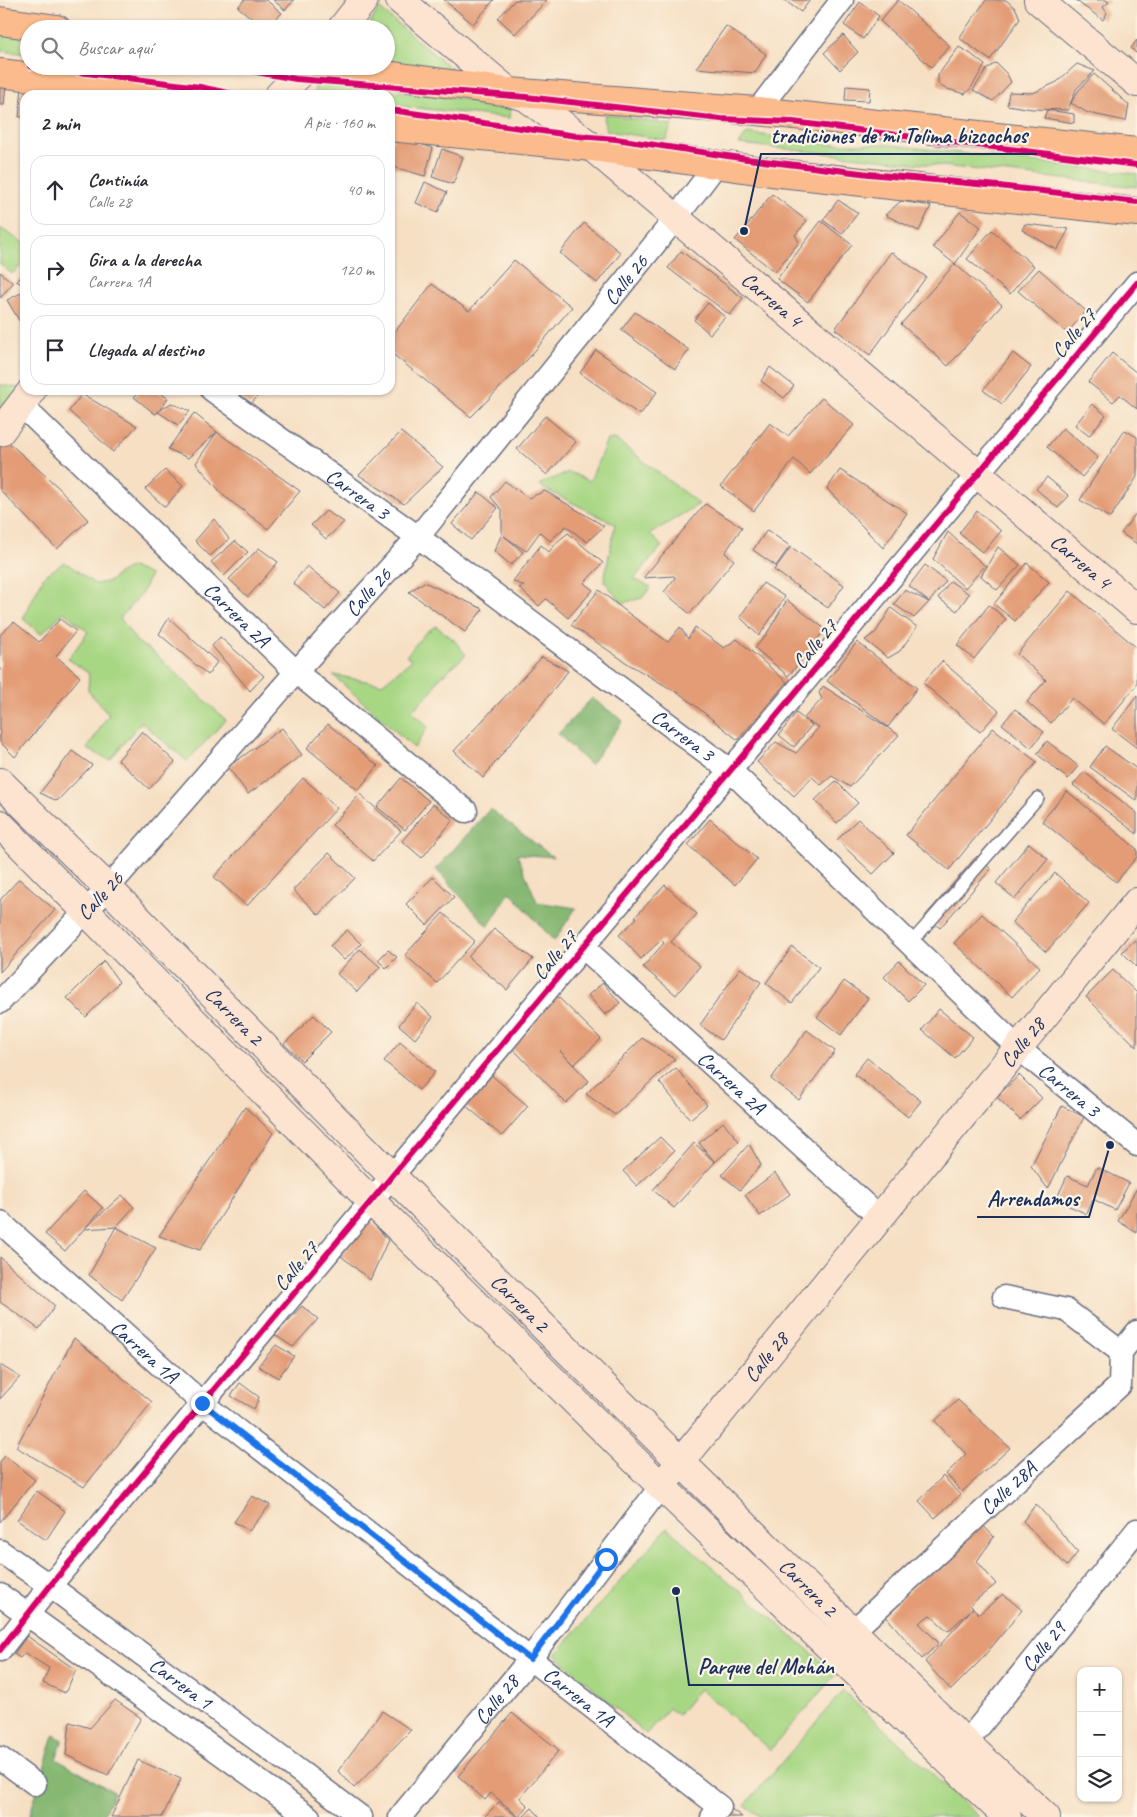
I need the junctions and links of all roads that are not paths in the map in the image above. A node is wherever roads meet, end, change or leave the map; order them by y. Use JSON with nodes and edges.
{"nodes":[{"id":1,"x":364,"y":0,"type":"edge"},
{"id":2,"x":400,"y":0,"type":"edge"},
{"id":3,"x":842,"y":0,"type":"edge"},
{"id":4,"x":1038,"y":0,"type":"edge"},
{"id":5,"x":348,"y":20,"type":"edge"},
{"id":6,"x":0,"y":21,"type":"edge"},
{"id":7,"x":20,"y":24,"type":"edge"},
{"id":8,"x":0,"y":73,"type":"edge"},
{"id":9,"x":299,"y":75,"type":"edge"},
{"id":10,"x":387,"y":75,"type":"edge"},
{"id":11,"x":1137,"y":83,"type":"edge"},
{"id":12,"x":112,"y":90,"type":"edge"},
{"id":13,"x":284,"y":90,"type":"edge"},
{"id":14,"x":509,"y":92,"type":"junction"},
{"id":15,"x":757,"y":111,"type":"junction"},
{"id":16,"x":395,"y":127,"type":"edge"},
{"id":17,"x":592,"y":147,"type":"junction"},
{"id":18,"x":1137,"y":152,"type":"edge"},
{"id":19,"x":716,"y":165,"type":"junction"},
{"id":20,"x":1137,"y":212,"type":"edge"},
{"id":21,"x":675,"y":219,"type":"junction"},
{"id":22,"x":1135,"y":289,"type":"edge"},
{"id":23,"x":219,"y":395,"type":"edge"},
{"id":24,"x":26,"y":397,"type":"edge"},
{"id":25,"x":0,"y":432,"type":"edge"},
{"id":26,"x":978,"y":474,"type":"junction"},
{"id":27,"x":418,"y":537,"type":"junction"},
{"id":28,"x":1137,"y":609,"type":"edge"},
{"id":29,"x":296,"y":672,"type":"junction"},
{"id":30,"x":731,"y":771,"type":"junction"},
{"id":31,"x":0,"y":782,"type":"edge"},
{"id":32,"x":1038,"y":798,"type":"dead end"},
{"id":33,"x":466,"y":811,"type":"dead end"},
{"id":34,"x":0,"y":824,"type":"edge"},
{"id":35,"x":108,"y":888,"type":"junction"},
{"id":36,"x":1137,"y":902,"type":"edge"},
{"id":37,"x":87,"y":911,"type":"junction"},
{"id":38,"x":910,"y":944,"type":"junction"},
{"id":39,"x":583,"y":947,"type":"junction"},
{"id":40,"x":0,"y":1002,"type":"edge"},
{"id":41,"x":1018,"y":1048,"type":"junction"},
{"id":42,"x":1137,"y":1145,"type":"edge"},
{"id":43,"x":392,"y":1176,"type":"junction"},
{"id":44,"x":371,"y":1201,"type":"junction"},
{"id":45,"x":880,"y":1218,"type":"junction"},
{"id":46,"x":0,"y":1222,"type":"edge"},
{"id":47,"x":1004,"y":1297,"type":"dead end"},
{"id":48,"x":549,"y":1332,"type":"junction"},
{"id":49,"x":1137,"y":1332,"type":"edge"},
{"id":50,"x":1121,"y":1352,"type":"junction"},
{"id":51,"x":529,"y":1357,"type":"junction"},
{"id":52,"x":202,"y":1403,"type":"junction"},
{"id":53,"x":681,"y":1462,"type":"junction"},
{"id":54,"x":661,"y":1486,"type":"junction"},
{"id":55,"x":1137,"y":1530,"type":"edge"},
{"id":56,"x":0,"y":1551,"type":"edge"},
{"id":57,"x":50,"y":1586,"type":"junction"},
{"id":58,"x":0,"y":1595,"type":"edge"},
{"id":59,"x":26,"y":1614,"type":"junction"},
{"id":60,"x":852,"y":1631,"type":"junction"},
{"id":61,"x":0,"y":1650,"type":"edge"},
{"id":62,"x":530,"y":1659,"type":"junction"},
{"id":63,"x":957,"y":1752,"type":"junction"},
{"id":64,"x":1,"y":1761,"type":"edge"},
{"id":65,"x":35,"y":1784,"type":"dead end"},
{"id":66,"x":716,"y":1812,"type":"edge"},
{"id":67,"x":309,"y":1817,"type":"edge"},
{"id":68,"x":361,"y":1817,"type":"edge"},
{"id":69,"x":400,"y":1817,"type":"edge"},
{"id":70,"x":1007,"y":1817,"type":"edge"},
{"id":71,"x":1046,"y":1817,"type":"edge"}],
"edges":[{"from":1,"to":5,"type":"street"},
{"from":2,"to":14,"type":"street","name":"Carrera 4"},
{"from":3,"to":15,"type":"street"},
{"from":4,"to":11,"type":"street"},
{"from":6,"to":7,"type":"main road"},
{"from":8,"to":12,"type":"main road"},
{"from":9,"to":13,"type":"street"},
{"from":10,"to":14,"type":"main road"},
{"from":14,"to":15,"type":"main road"},
{"from":14,"to":17,"type":"street","name":"Carrera 4"},
{"from":15,"to":18,"type":"main road"},
{"from":16,"to":17,"type":"main road"},
{"from":17,"to":19,"type":"main road"},
{"from":17,"to":21,"type":"street","name":"Carrera 4"},
{"from":19,"to":20,"type":"main road"},
{"from":19,"to":21,"type":"street","name":"Calle 26"},
{"from":21,"to":26,"type":"street","name":"Carrera 4"},
{"from":21,"to":27,"type":"street","name":"Calle 26"},
{"from":22,"to":26,"type":"street","name":"Calle 27"},
{"from":23,"to":27,"type":"street","name":"Carrera 3"},
{"from":24,"to":25,"type":"street"},
{"from":24,"to":29,"type":"street","name":"Carrera 2A"},
{"from":26,"to":28,"type":"street","name":"Carrera 4"},
{"from":26,"to":30,"type":"street","name":"Calle 27"},
{"from":27,"to":29,"type":"street","name":"Calle 26"},
{"from":27,"to":30,"type":"street","name":"Carrera 3"},
{"from":29,"to":33,"type":"street","name":"Carrera 2A"},
{"from":29,"to":35,"type":"street","name":"Calle 26"},
{"from":30,"to":38,"type":"street","name":"Carrera 3"},
{"from":30,"to":39,"type":"street","name":"Calle 27"},
{"from":31,"to":35,"type":"street","name":"Carrera 2"},
{"from":32,"to":38,"type":"lane"},
{"from":34,"to":37,"type":"street","name":"Carrera 2"},
{"from":35,"to":37,"type":"street","name":"Calle 26"},
{"from":35,"to":43,"type":"street","name":"Carrera 2"},
{"from":36,"to":41,"type":"street","name":"Calle 28"},
{"from":37,"to":40,"type":"street","name":"Calle 26"},
{"from":37,"to":44,"type":"street","name":"Carrera 2"},
{"from":38,"to":41,"type":"street","name":"Carrera 3"},
{"from":39,"to":43,"type":"street","name":"Calle 27"},
{"from":39,"to":45,"type":"street","name":"Carrera 2A"},
{"from":41,"to":42,"type":"street","name":"Carrera 3"},
{"from":41,"to":45,"type":"street","name":"Calle 28"},
{"from":43,"to":44,"type":"street","name":"Calle 27"},
{"from":43,"to":48,"type":"street","name":"Carrera 2"},
{"from":44,"to":51,"type":"street","name":"Carrera 2"},
{"from":44,"to":52,"type":"street","name":"Calle 27"},
{"from":45,"to":53,"type":"street","name":"Calle 28"},
{"from":46,"to":52,"type":"street","name":"Carrera 1A"},
{"from":47,"to":50,"type":"street"},
{"from":48,"to":51,"type":"street"},
{"from":48,"to":53,"type":"street","name":"Carrera 2"},
{"from":49,"to":50,"type":"street"},
{"from":50,"to":60,"type":"street","name":"Calle 28A"},
{"from":51,"to":54,"type":"street","name":"Carrera 2"},
{"from":52,"to":57,"type":"street","name":"Calle 27"},
{"from":52,"to":62,"type":"street","name":"Carrera 1A"},
{"from":53,"to":54,"type":"street","name":"Calle 28"},
{"from":53,"to":60,"type":"street","name":"Carrera 2"},
{"from":54,"to":62,"type":"street","name":"Calle 28"},
{"from":54,"to":63,"type":"street","name":"Carrera 2"},
{"from":55,"to":63,"type":"street","name":"Calle 29"},
{"from":56,"to":57,"type":"street","name":"Carrera 1"},
{"from":57,"to":59,"type":"street","name":"Calle 27"},
{"from":57,"to":68,"type":"street","name":"Carrera 1"},
{"from":58,"to":59,"type":"street","name":"Carrera 1"},
{"from":59,"to":61,"type":"street","name":"Calle 27"},
{"from":59,"to":67,"type":"street","name":"Carrera 1"},
{"from":60,"to":63,"type":"street","name":"Carrera 2"},
{"from":62,"to":66,"type":"street","name":"Carrera 1A"},
{"from":62,"to":69,"type":"street","name":"Calle 28"},
{"from":63,"to":70,"type":"street","name":"Carrera 2"},
{"from":63,"to":71,"type":"street","name":"Carrera 2"},
{"from":64,"to":65,"type":"street"}]}
